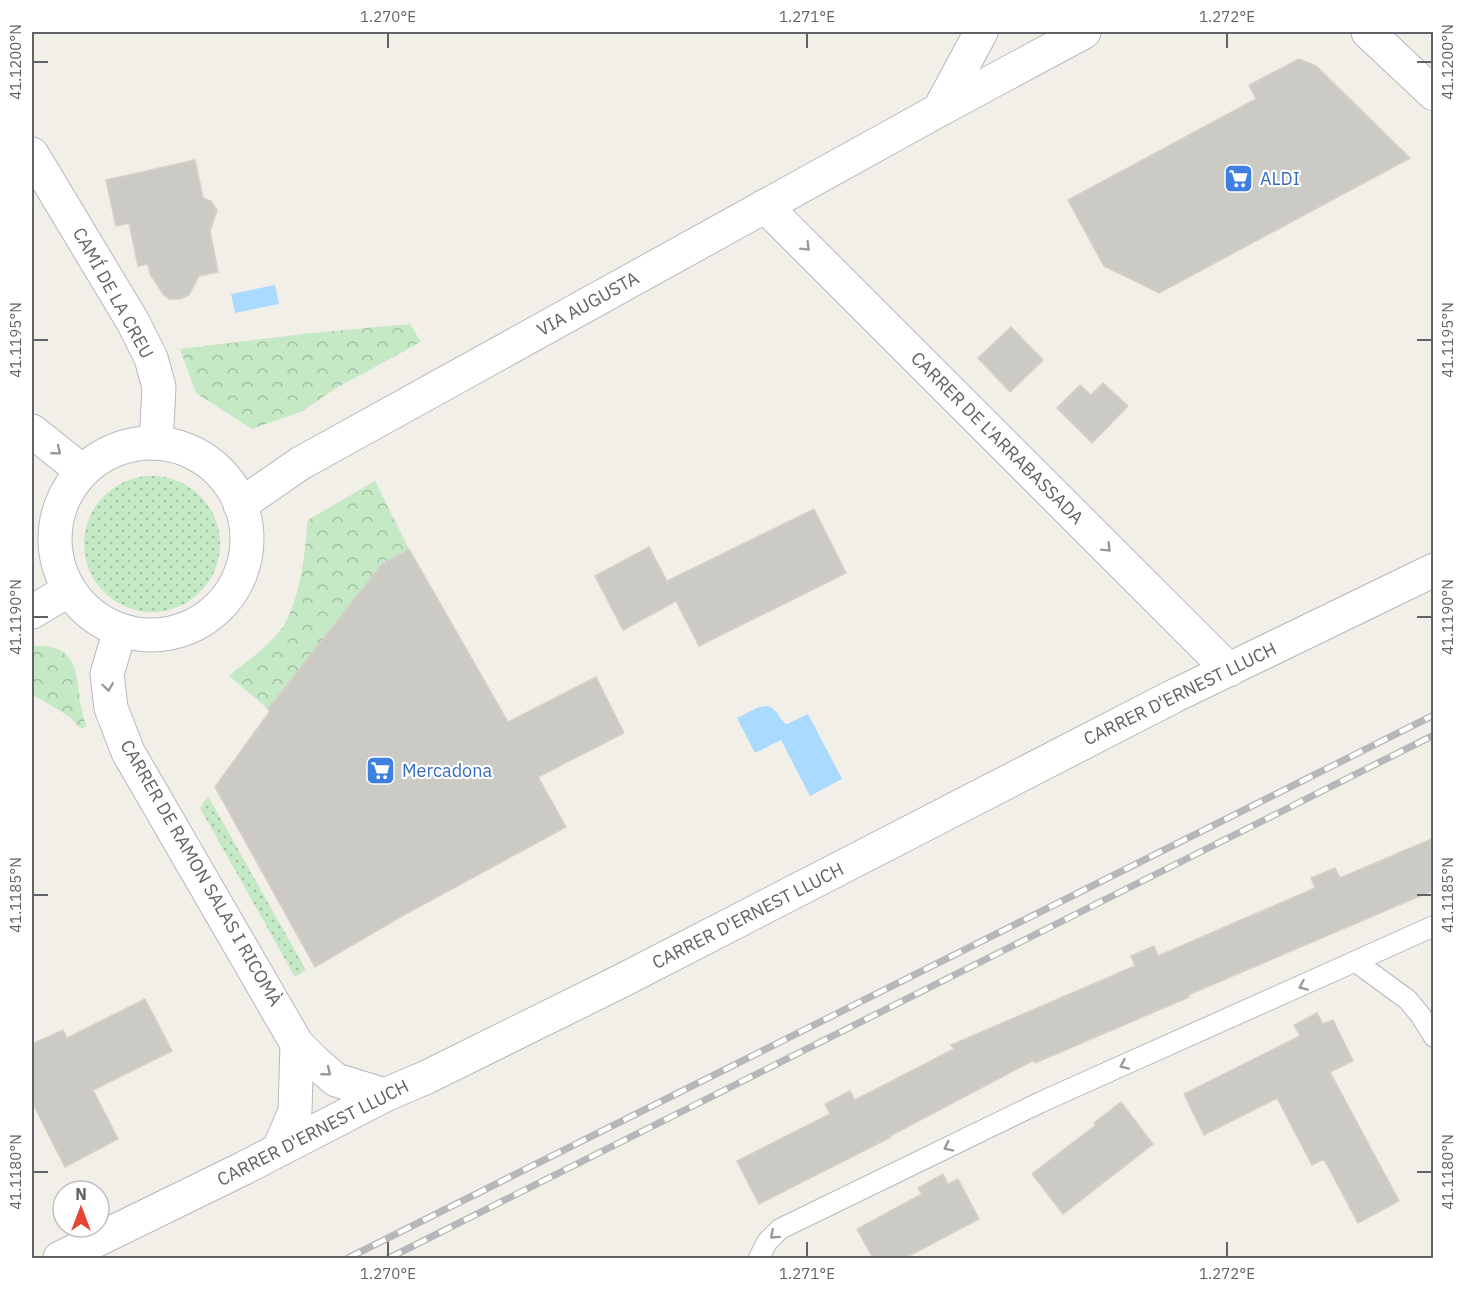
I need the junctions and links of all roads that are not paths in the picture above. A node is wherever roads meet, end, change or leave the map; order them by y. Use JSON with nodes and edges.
{"nodes":[{"id":1,"x":981,"y":32,"type":"edge"},
{"id":2,"x":1084,"y":32,"type":"edge"},
{"id":3,"x":1368,"y":32,"type":"edge"},
{"id":4,"x":1434,"y":94,"type":"edge"},
{"id":5,"x":939,"y":110,"type":"junction"},
{"id":6,"x":32,"y":154,"type":"edge"},
{"id":7,"x":765,"y":206,"type":"junction"},
{"id":8,"x":32,"y":431,"type":"edge"},
{"id":9,"x":156,"y":443,"type":"junction"},
{"id":10,"x":82,"y":471,"type":"junction"},
{"id":11,"x":240,"y":505,"type":"junction"},
{"id":12,"x":1434,"y":570,"type":"edge"},
{"id":13,"x":69,"y":590,"type":"junction"},
{"id":14,"x":32,"y":612,"type":"edge"},
{"id":15,"x":120,"y":630,"type":"junction"},
{"id":16,"x":1229,"y":670,"type":"junction"},
{"id":17,"x":1434,"y":926,"type":"edge"},
{"id":18,"x":1356,"y":962,"type":"junction"},
{"id":19,"x":1434,"y":1037,"type":"edge"},
{"id":20,"x":297,"y":1044,"type":"junction"},
{"id":21,"x":385,"y":1095,"type":"junction"},
{"id":22,"x":279,"y":1149,"type":"junction"},
{"id":23,"x":60,"y":1258,"type":"edge"},
{"id":24,"x":759,"y":1258,"type":"edge"}],
"edges":[{"from":1,"to":5,"type":"street"},
{"from":2,"to":5,"type":"street","name":"VIA AUGUSTA"},
{"from":3,"to":4,"type":"street"},
{"from":5,"to":7,"type":"street","name":"VIA AUGUSTA"},
{"from":6,"to":9,"type":"street","name":"CAMÍ DE LA CREU"},
{"from":7,"to":11,"type":"street","name":"VIA AUGUSTA"},
{"from":7,"to":16,"type":"street","name":"CARRER DE L'ARRABASSADA","one_way":true},
{"from":8,"to":10,"type":"street","one_way":true},
{"from":9,"to":10,"type":"street"},
{"from":9,"to":11,"type":"street"},
{"from":10,"to":13,"type":"street"},
{"from":11,"to":15,"type":"street"},
{"from":12,"to":16,"type":"street","name":"CARRER D'ERNEST LLUCH"},
{"from":13,"to":14,"type":"street"},
{"from":13,"to":15,"type":"street"},
{"from":15,"to":20,"type":"street","name":"CARRER DE RAMON SALAS I RICOMÀ","one_way":true},
{"from":16,"to":21,"type":"street","name":"CARRER D'ERNEST LLUCH"},
{"from":17,"to":18,"type":"lane"},
{"from":18,"to":19,"type":"lane"},
{"from":18,"to":24,"type":"lane","one_way":true},
{"from":20,"to":21,"type":"street","name":"CARRER DE RAMON SALAS I RICOMÀ","one_way":true},
{"from":20,"to":22,"type":"street"},
{"from":21,"to":22,"type":"street","name":"CARRER D'ERNEST LLUCH"},
{"from":22,"to":23,"type":"street","name":"CARRER D'ERNEST LLUCH"}]}
